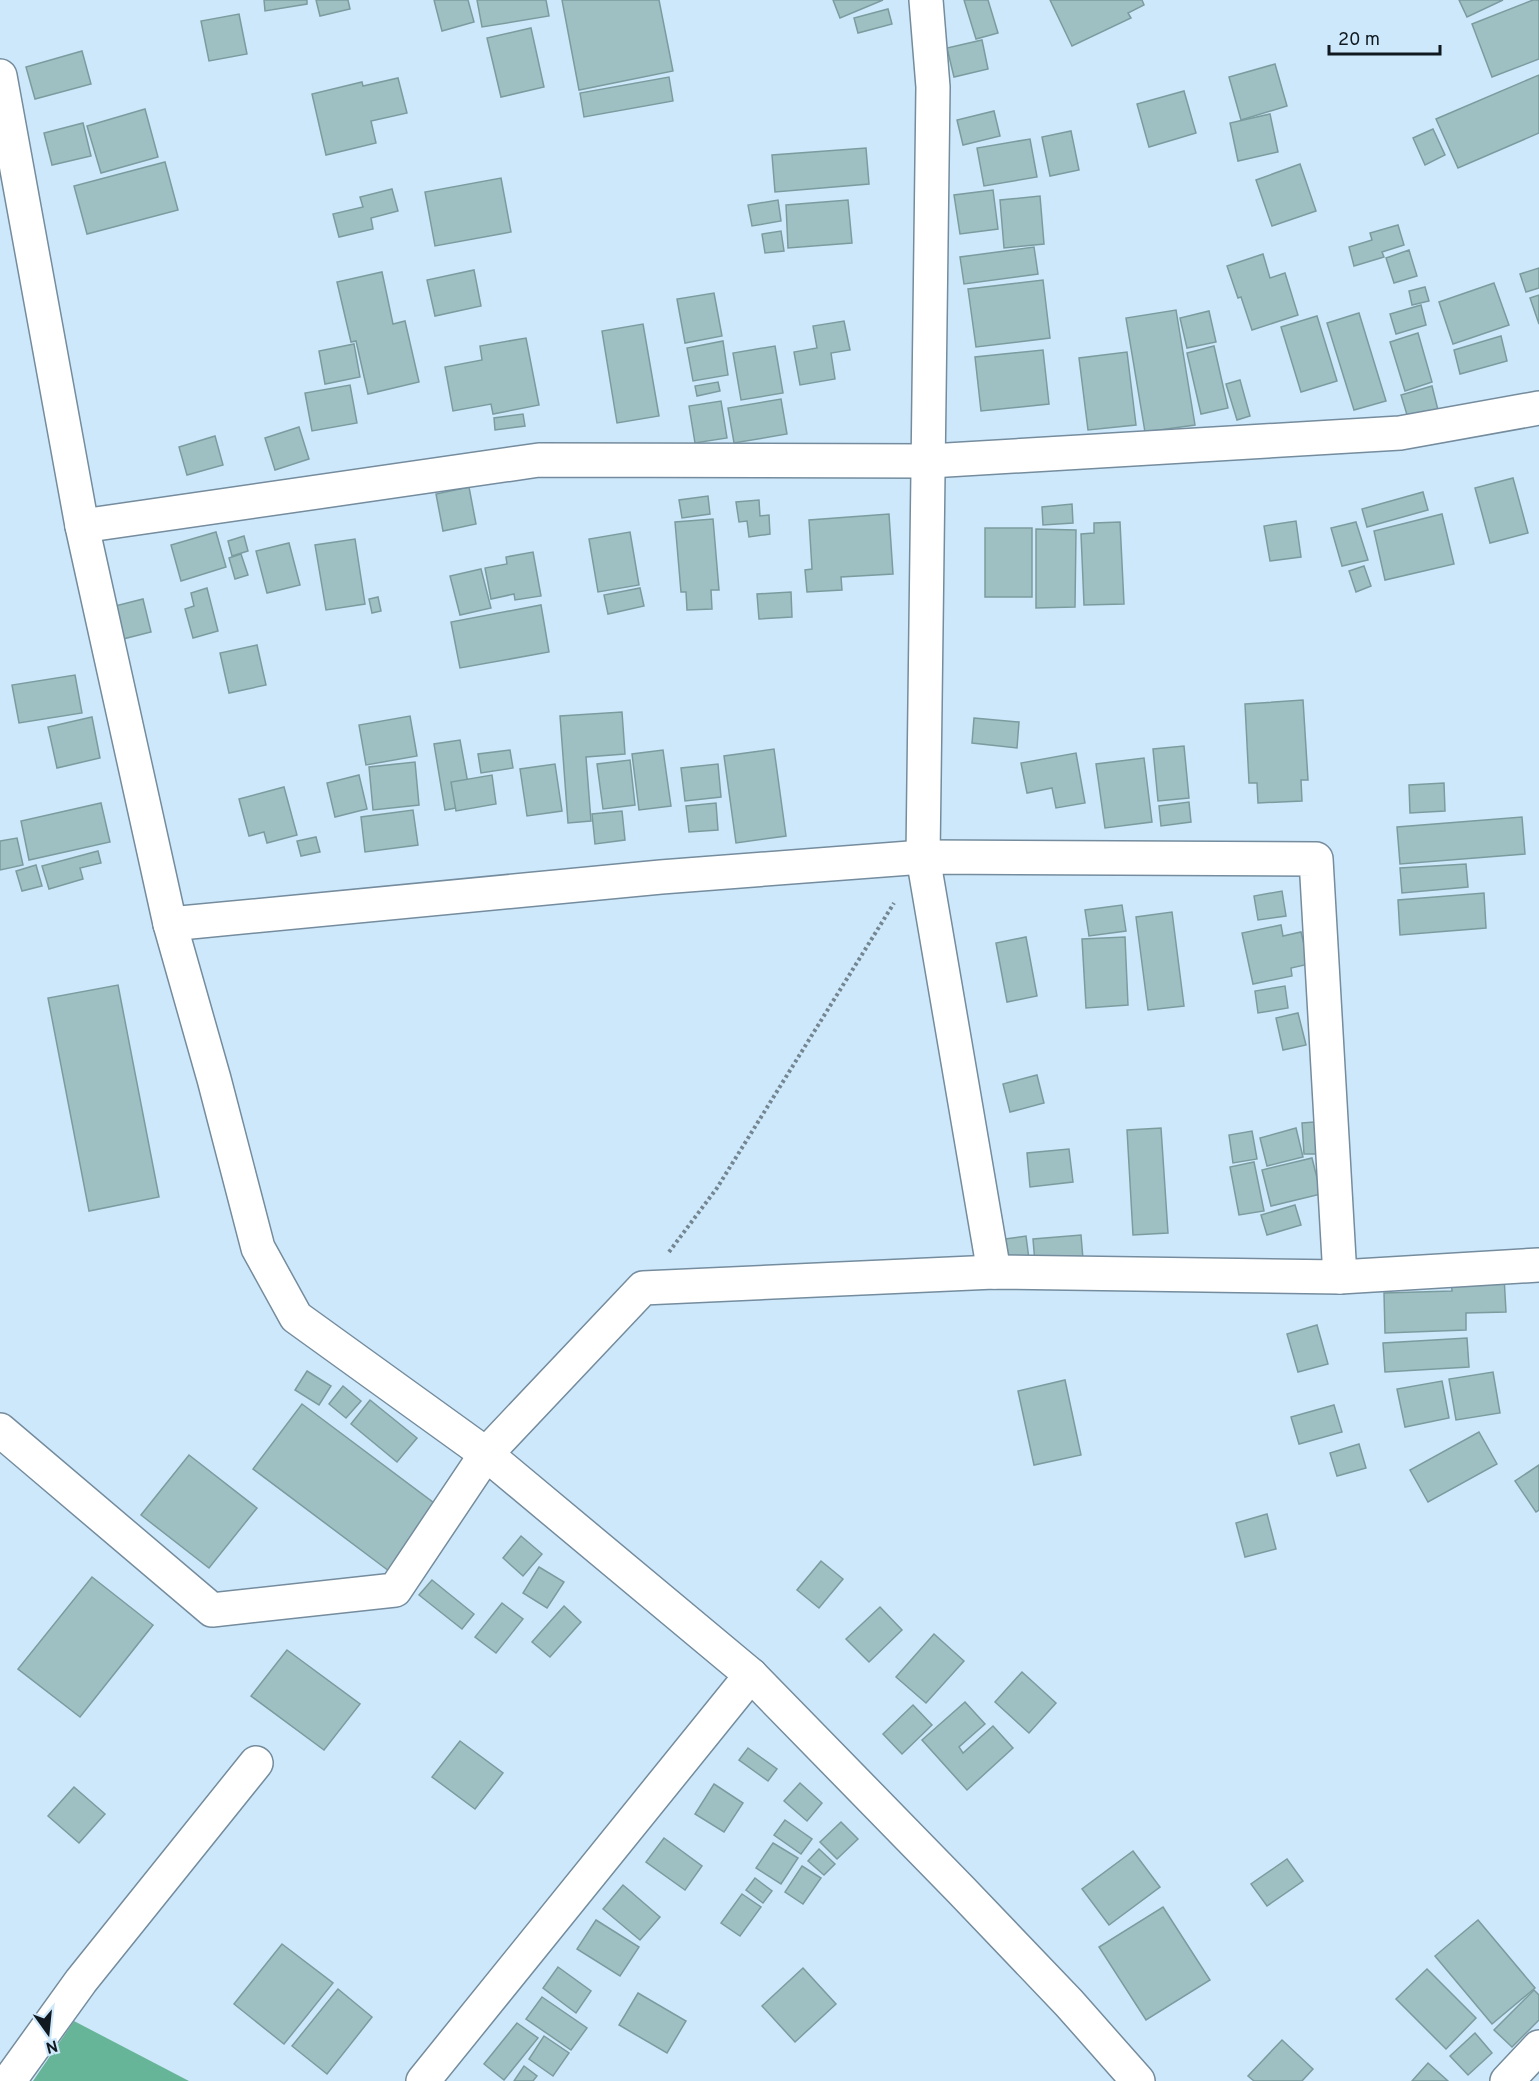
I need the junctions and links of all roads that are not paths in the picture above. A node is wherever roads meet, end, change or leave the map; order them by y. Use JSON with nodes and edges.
{"nodes":[{"id":1,"x":926,"y":0,"type":"edge"},
{"id":2,"x":0,"y":76,"type":"edge"},
{"id":3,"x":1539,"y":408,"type":"edge"},
{"id":4,"x":930,"y":461,"type":"junction"},
{"id":5,"x":82,"y":526,"type":"junction"},
{"id":6,"x":923,"y":856,"type":"junction"},
{"id":7,"x":170,"y":924,"type":"junction"},
{"id":8,"x":1539,"y":1265,"type":"edge"},
{"id":9,"x":994,"y":1272,"type":"junction"},
{"id":10,"x":1340,"y":1277,"type":"junction"},
{"id":11,"x":0,"y":1430,"type":"edge"},
{"id":12,"x":486,"y":1454,"type":"junction"},
{"id":13,"x":751,"y":1675,"type":"junction"},
{"id":14,"x":256,"y":1763,"type":"dead end"},
{"id":15,"x":1539,"y":2047,"type":"edge"},
{"id":16,"x":9,"y":2081,"type":"edge"},
{"id":17,"x":423,"y":2081,"type":"edge"},
{"id":18,"x":1138,"y":2081,"type":"edge"},
{"id":19,"x":1507,"y":2081,"type":"edge"}],
"edges":[{"from":1,"to":4,"type":"street"},
{"from":2,"to":5,"type":"street"},
{"from":3,"to":4,"type":"street"},
{"from":4,"to":5,"type":"street"},
{"from":4,"to":6,"type":"street"},
{"from":5,"to":7,"type":"street"},
{"from":6,"to":7,"type":"street"},
{"from":6,"to":9,"type":"street"},
{"from":6,"to":10,"type":"street"},
{"from":7,"to":12,"type":"street"},
{"from":8,"to":10,"type":"street"},
{"from":9,"to":10,"type":"street"},
{"from":9,"to":12,"type":"street"},
{"from":11,"to":12,"type":"street"},
{"from":12,"to":13,"type":"street"},
{"from":13,"to":17,"type":"street"},
{"from":13,"to":18,"type":"street"},
{"from":14,"to":16,"type":"street"},
{"from":15,"to":19,"type":"street"}]}
